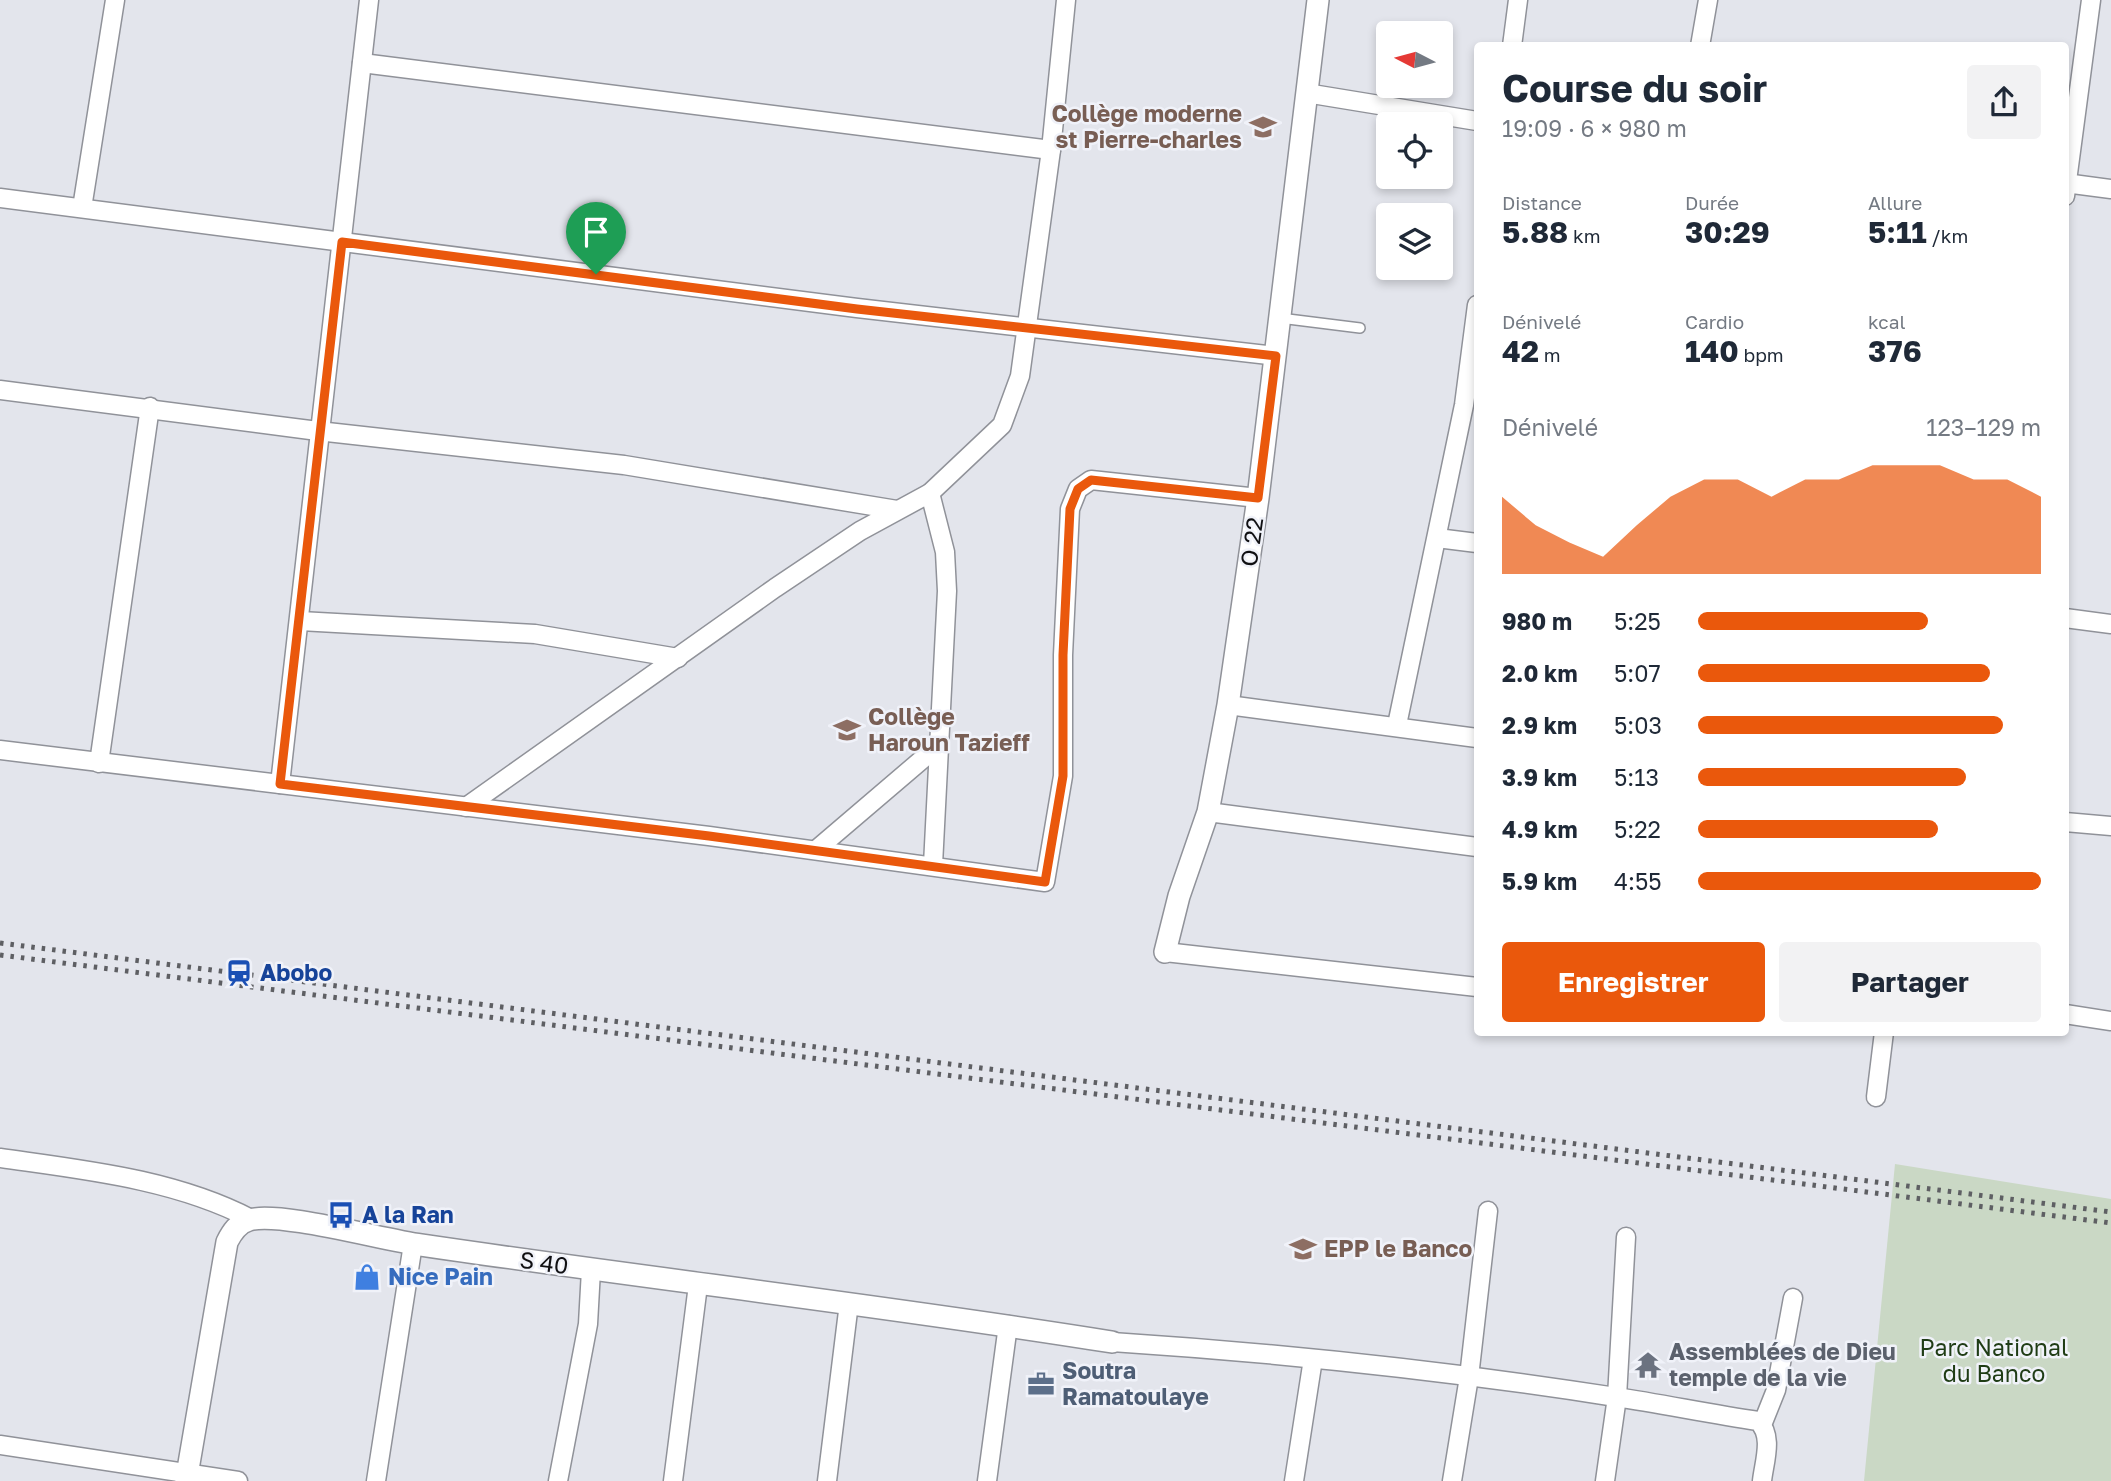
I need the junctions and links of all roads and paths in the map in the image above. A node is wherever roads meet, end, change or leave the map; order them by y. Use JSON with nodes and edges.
{"nodes":[{"id":1,"x":115,"y":0,"type":"edge"},
{"id":2,"x":369,"y":0,"type":"edge"},
{"id":3,"x":1066,"y":0,"type":"edge"},
{"id":4,"x":1318,"y":0,"type":"edge"},
{"id":5,"x":1518,"y":0,"type":"edge"},
{"id":6,"x":1708,"y":0,"type":"edge"},
{"id":7,"x":2091,"y":0,"type":"edge"},
{"id":8,"x":1513,"y":42,"type":"edge"},
{"id":9,"x":1701,"y":42,"type":"edge"},
{"id":10,"x":362,"y":63,"type":"junction"},
{"id":11,"x":1306,"y":93,"type":"junction"},
{"id":12,"x":1474,"y":121,"type":"edge"},
{"id":13,"x":1051,"y":150,"type":"junction"},
{"id":14,"x":2069,"y":159,"type":"edge"},
{"id":15,"x":2069,"y":188,"type":"edge"},
{"id":16,"x":2111,"y":189,"type":"edge"},
{"id":17,"x":0,"y":198,"type":"edge"},
{"id":18,"x":82,"y":208,"type":"junction"},
{"id":19,"x":342,"y":242,"type":"junction"},
{"id":20,"x":1280,"y":318,"type":"junction"},
{"id":21,"x":1026,"y":328,"type":"junction"},
{"id":22,"x":1360,"y":328,"type":"dead end"},
{"id":23,"x":1474,"y":328,"type":"edge"},
{"id":24,"x":1276,"y":356,"type":"junction"},
{"id":25,"x":0,"y":390,"type":"edge"},
{"id":26,"x":150,"y":407,"type":"junction"},
{"id":27,"x":318,"y":431,"type":"junction"},
{"id":28,"x":930,"y":492,"type":"junction"},
{"id":29,"x":1258,"y":498,"type":"junction"},
{"id":30,"x":897,"y":510,"type":"junction"},
{"id":31,"x":1437,"y":538,"type":"junction"},
{"id":32,"x":1474,"y":543,"type":"edge"},
{"id":33,"x":2069,"y":619,"type":"edge"},
{"id":34,"x":300,"y":621,"type":"junction"},
{"id":35,"x":2111,"y":624,"type":"edge"},
{"id":36,"x":678,"y":658,"type":"junction"},
{"id":37,"x":1228,"y":705,"type":"junction"},
{"id":38,"x":1397,"y":725,"type":"junction"},
{"id":39,"x":1474,"y":738,"type":"edge"},
{"id":40,"x":939,"y":745,"type":"junction"},
{"id":41,"x":0,"y":750,"type":"edge"},
{"id":42,"x":99,"y":764,"type":"junction"},
{"id":43,"x":280,"y":784,"type":"junction"},
{"id":44,"x":466,"y":807,"type":"junction"},
{"id":45,"x":1208,"y":812,"type":"junction"},
{"id":46,"x":2069,"y":822,"type":"edge"},
{"id":47,"x":2111,"y":826,"type":"edge"},
{"id":48,"x":1474,"y":847,"type":"edge"},
{"id":49,"x":816,"y":850,"type":"junction"},
{"id":50,"x":933,"y":865,"type":"junction"},
{"id":51,"x":1166,"y":952,"type":"joint"},
{"id":52,"x":1474,"y":988,"type":"edge"},
{"id":53,"x":2069,"y":1015,"type":"edge"},
{"id":54,"x":2111,"y":1021,"type":"edge"},
{"id":55,"x":1884,"y":1036,"type":"edge"},
{"id":56,"x":1876,"y":1097,"type":"dead end"},
{"id":57,"x":0,"y":1158,"type":"edge"},
{"id":58,"x":1488,"y":1211,"type":"dead end"},
{"id":59,"x":251,"y":1219,"type":"junction"},
{"id":60,"x":1626,"y":1237,"type":"dead end"},
{"id":61,"x":413,"y":1244,"type":"junction"},
{"id":62,"x":591,"y":1270,"type":"junction"},
{"id":63,"x":698,"y":1285,"type":"junction"},
{"id":64,"x":1793,"y":1298,"type":"dead end"},
{"id":65,"x":849,"y":1303,"type":"junction"},
{"id":66,"x":1008,"y":1325,"type":"junction"},
{"id":67,"x":1112,"y":1342,"type":"joint"},
{"id":68,"x":1313,"y":1359,"type":"junction"},
{"id":69,"x":1469,"y":1377,"type":"junction"},
{"id":70,"x":1617,"y":1397,"type":"junction"},
{"id":71,"x":1762,"y":1425,"type":"junction"},
{"id":72,"x":0,"y":1445,"type":"edge"},
{"id":73,"x":187,"y":1478,"type":"edge"},
{"id":74,"x":238,"y":1481,"type":"edge"},
{"id":75,"x":376,"y":1481,"type":"edge"},
{"id":76,"x":558,"y":1481,"type":"edge"},
{"id":77,"x":673,"y":1481,"type":"edge"},
{"id":78,"x":827,"y":1481,"type":"edge"},
{"id":79,"x":987,"y":1481,"type":"edge"},
{"id":80,"x":1294,"y":1481,"type":"edge"},
{"id":81,"x":1452,"y":1481,"type":"edge"},
{"id":82,"x":1605,"y":1481,"type":"edge"},
{"id":83,"x":1762,"y":1481,"type":"edge"}],
"edges":[{"from":1,"to":18,"type":"street"},
{"from":2,"to":10,"type":"street"},
{"from":3,"to":13,"type":"street"},
{"from":4,"to":11,"type":"street","name":"O 22"},
{"from":5,"to":8,"type":"street"},
{"from":6,"to":9,"type":"street"},
{"from":7,"to":14,"type":"street"},
{"from":10,"to":13,"type":"street"},
{"from":10,"to":19,"type":"street"},
{"from":11,"to":12,"type":"street"},
{"from":11,"to":20,"type":"street","name":"O 22"},
{"from":13,"to":21,"type":"street"},
{"from":15,"to":16,"type":"street"},
{"from":17,"to":18,"type":"street"},
{"from":18,"to":19,"type":"street"},
{"from":19,"to":21,"type":"street"},
{"from":19,"to":27,"type":"street"},
{"from":20,"to":22,"type":"lane"},
{"from":20,"to":24,"type":"street","name":"O 22"},
{"from":21,"to":24,"type":"street"},
{"from":21,"to":28,"type":"street"},
{"from":23,"to":31,"type":"street"},
{"from":24,"to":29,"type":"street","name":"O 22"},
{"from":25,"to":26,"type":"street"},
{"from":26,"to":27,"type":"street"},
{"from":26,"to":42,"type":"street"},
{"from":27,"to":30,"type":"street"},
{"from":27,"to":34,"type":"street"},
{"from":28,"to":30,"type":"street"},
{"from":28,"to":40,"type":"street"},
{"from":29,"to":37,"type":"street","name":"O 22"},
{"from":29,"to":50,"type":"street"},
{"from":30,"to":36,"type":"street"},
{"from":31,"to":32,"type":"street"},
{"from":31,"to":38,"type":"street"},
{"from":33,"to":35,"type":"street"},
{"from":34,"to":36,"type":"street"},
{"from":34,"to":43,"type":"street"},
{"from":36,"to":44,"type":"street"},
{"from":37,"to":38,"type":"street"},
{"from":37,"to":45,"type":"street","name":"O 22"},
{"from":38,"to":39,"type":"street"},
{"from":40,"to":49,"type":"street"},
{"from":40,"to":50,"type":"street"},
{"from":41,"to":42,"type":"street"},
{"from":42,"to":43,"type":"street"},
{"from":43,"to":44,"type":"street"},
{"from":44,"to":49,"type":"street"},
{"from":45,"to":48,"type":"street"},
{"from":45,"to":51,"type":"street","name":"O 22"},
{"from":46,"to":47,"type":"street"},
{"from":49,"to":50,"type":"street"},
{"from":51,"to":52,"type":"street"},
{"from":53,"to":54,"type":"street"},
{"from":55,"to":56,"type":"street"},
{"from":57,"to":59,"type":"street"},
{"from":58,"to":69,"type":"street"},
{"from":59,"to":61,"type":"street","name":"S 40"},
{"from":59,"to":73,"type":"street"},
{"from":60,"to":70,"type":"street"},
{"from":61,"to":62,"type":"street","name":"S 40"},
{"from":61,"to":75,"type":"street"},
{"from":62,"to":63,"type":"street","name":"S 40"},
{"from":62,"to":76,"type":"street"},
{"from":63,"to":65,"type":"street","name":"S 40"},
{"from":63,"to":77,"type":"street"},
{"from":64,"to":71,"type":"street"},
{"from":65,"to":66,"type":"street","name":"S 40"},
{"from":65,"to":78,"type":"street"},
{"from":66,"to":67,"type":"street","name":"S 40"},
{"from":66,"to":79,"type":"street"},
{"from":67,"to":68,"type":"street"},
{"from":68,"to":69,"type":"street"},
{"from":68,"to":80,"type":"street"},
{"from":69,"to":70,"type":"street"},
{"from":69,"to":81,"type":"street"},
{"from":70,"to":71,"type":"street"},
{"from":70,"to":82,"type":"street"},
{"from":71,"to":83,"type":"street"},
{"from":72,"to":73,"type":"street"},
{"from":73,"to":74,"type":"street"}]}
